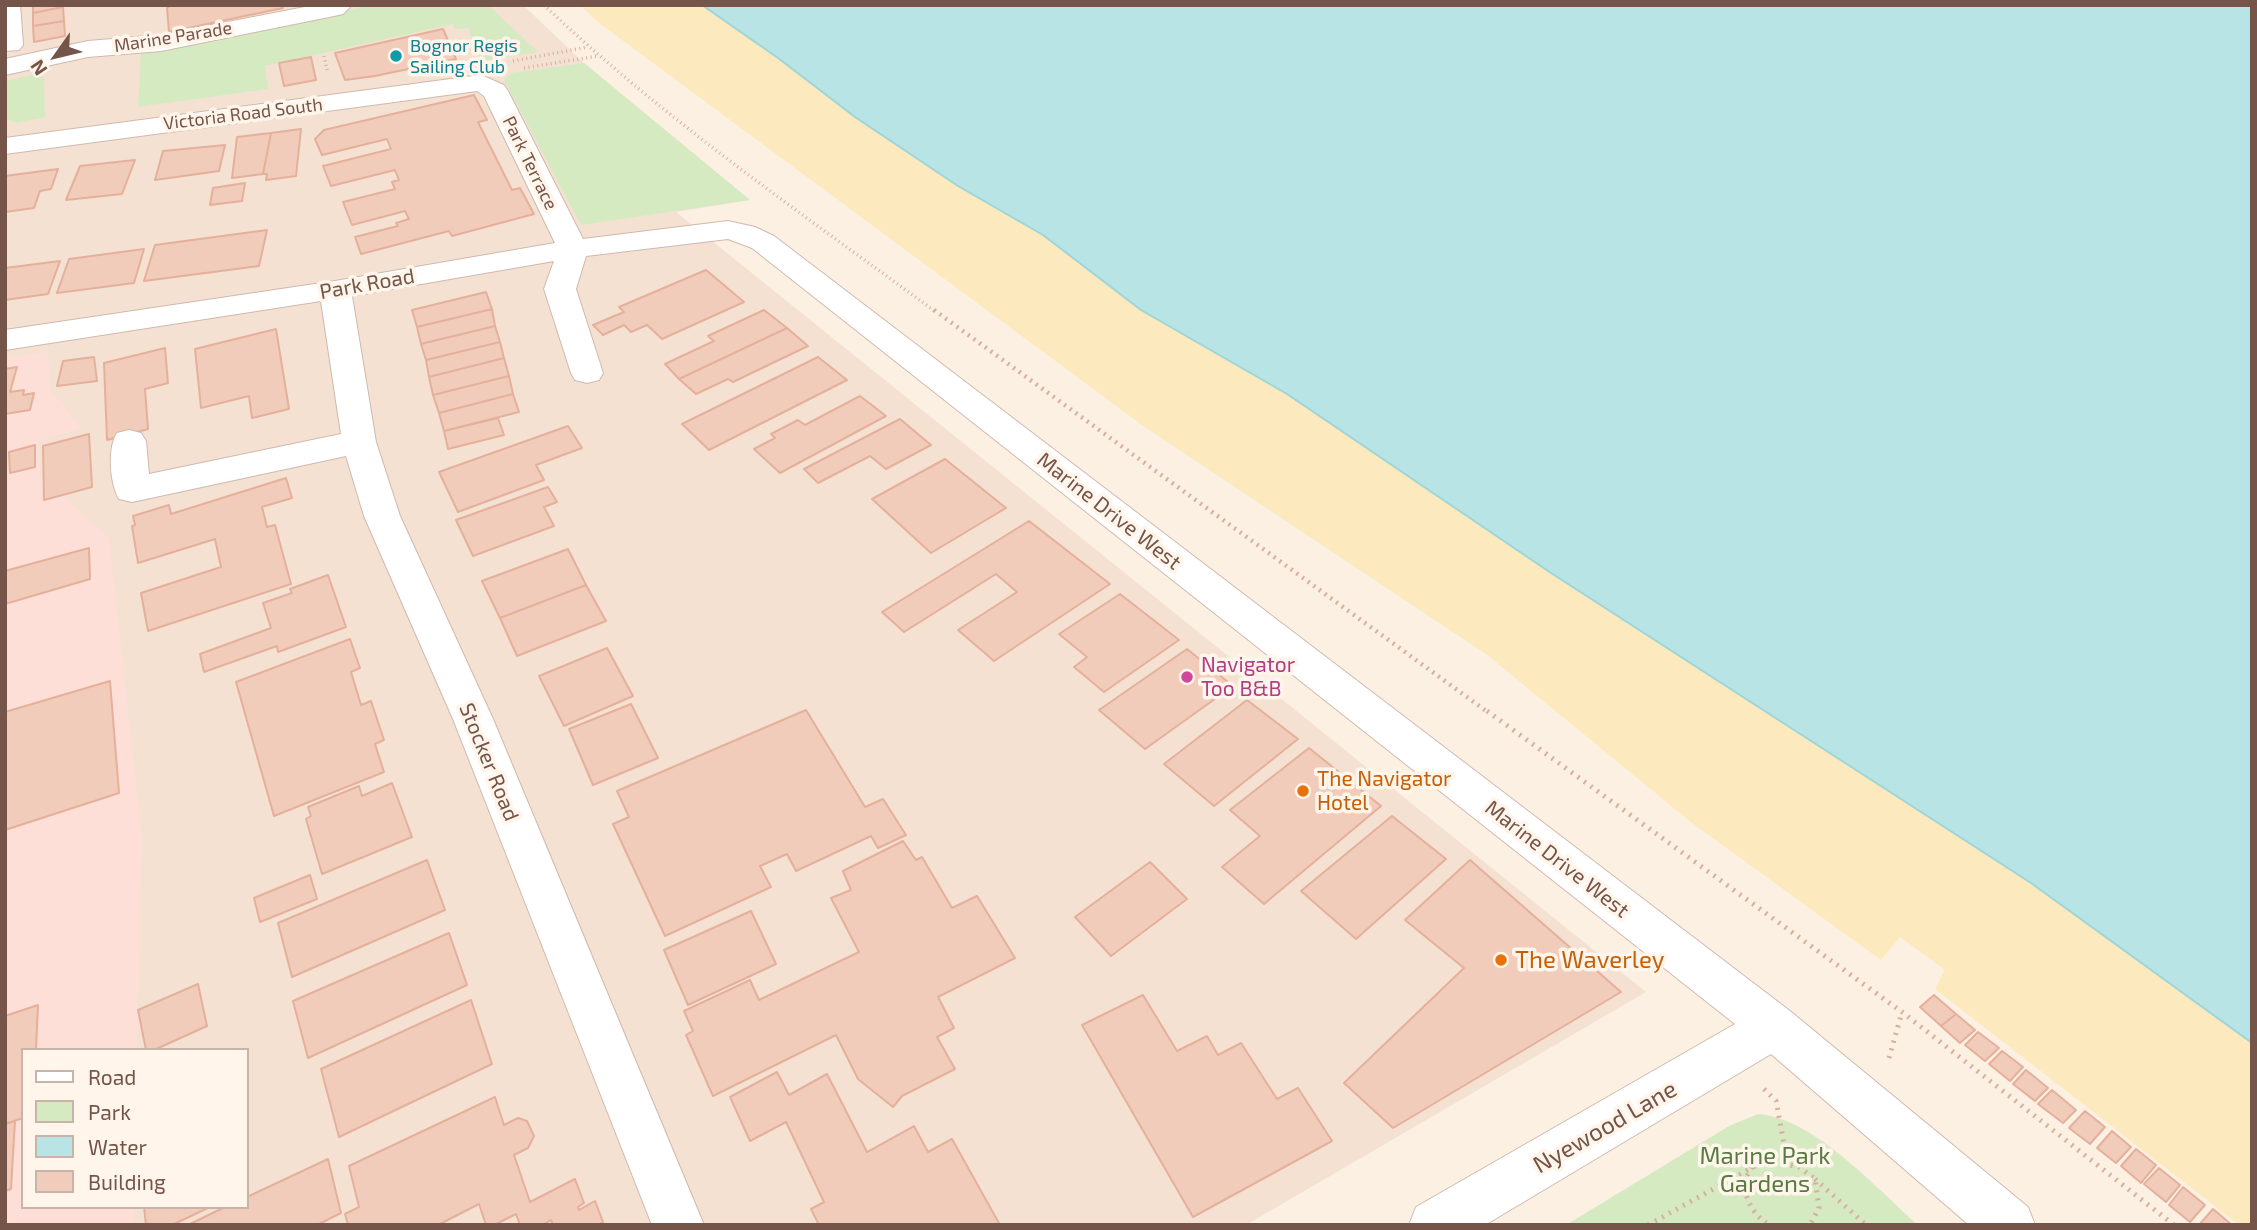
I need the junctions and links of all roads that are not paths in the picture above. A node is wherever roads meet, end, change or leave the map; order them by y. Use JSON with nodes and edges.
{"nodes":[{"id":1,"x":8,"y":5,"type":"edge"},
{"id":2,"x":340,"y":5,"type":"edge"},
{"id":3,"x":8,"y":56,"type":"edge"},
{"id":4,"x":481,"y":83,"type":"joint"},
{"id":5,"x":5,"y":146,"type":"edge"},
{"id":6,"x":728,"y":230,"type":"joint"},
{"id":7,"x":573,"y":249,"type":"junction"},
{"id":8,"x":335,"y":290,"type":"junction"},
{"id":9,"x":5,"y":340,"type":"edge"},
{"id":10,"x":587,"y":373,"type":"dead end"},
{"id":11,"x":129,"y":442,"type":"dead end"},
{"id":12,"x":359,"y":442,"type":"junction"},
{"id":13,"x":1773,"y":1026,"type":"junction"},
{"id":14,"x":678,"y":1225,"type":"edge"},
{"id":15,"x":1435,"y":1225,"type":"edge"},
{"id":16,"x":2009,"y":1225,"type":"edge"}],
"edges":[{"from":1,"to":3,"type":"street"},
{"from":2,"to":3,"type":"street","name":"Marine Parade"},
{"from":4,"to":5,"type":"street","name":"Victoria Road South"},
{"from":4,"to":7,"type":"street","name":"Park Terrace"},
{"from":6,"to":7,"type":"street","name":"Park Road"},
{"from":6,"to":13,"type":"street","name":"Marine Drive West"},
{"from":7,"to":8,"type":"street","name":"Park Road"},
{"from":7,"to":10,"type":"street"},
{"from":8,"to":9,"type":"street","name":"Park Road"},
{"from":8,"to":12,"type":"street","name":"Stocker Road"},
{"from":11,"to":12,"type":"street"},
{"from":12,"to":14,"type":"street","name":"Stocker Road"},
{"from":13,"to":15,"type":"street","name":"Nyewood Lane"},
{"from":13,"to":16,"type":"street","name":"Marine Drive West"}]}
